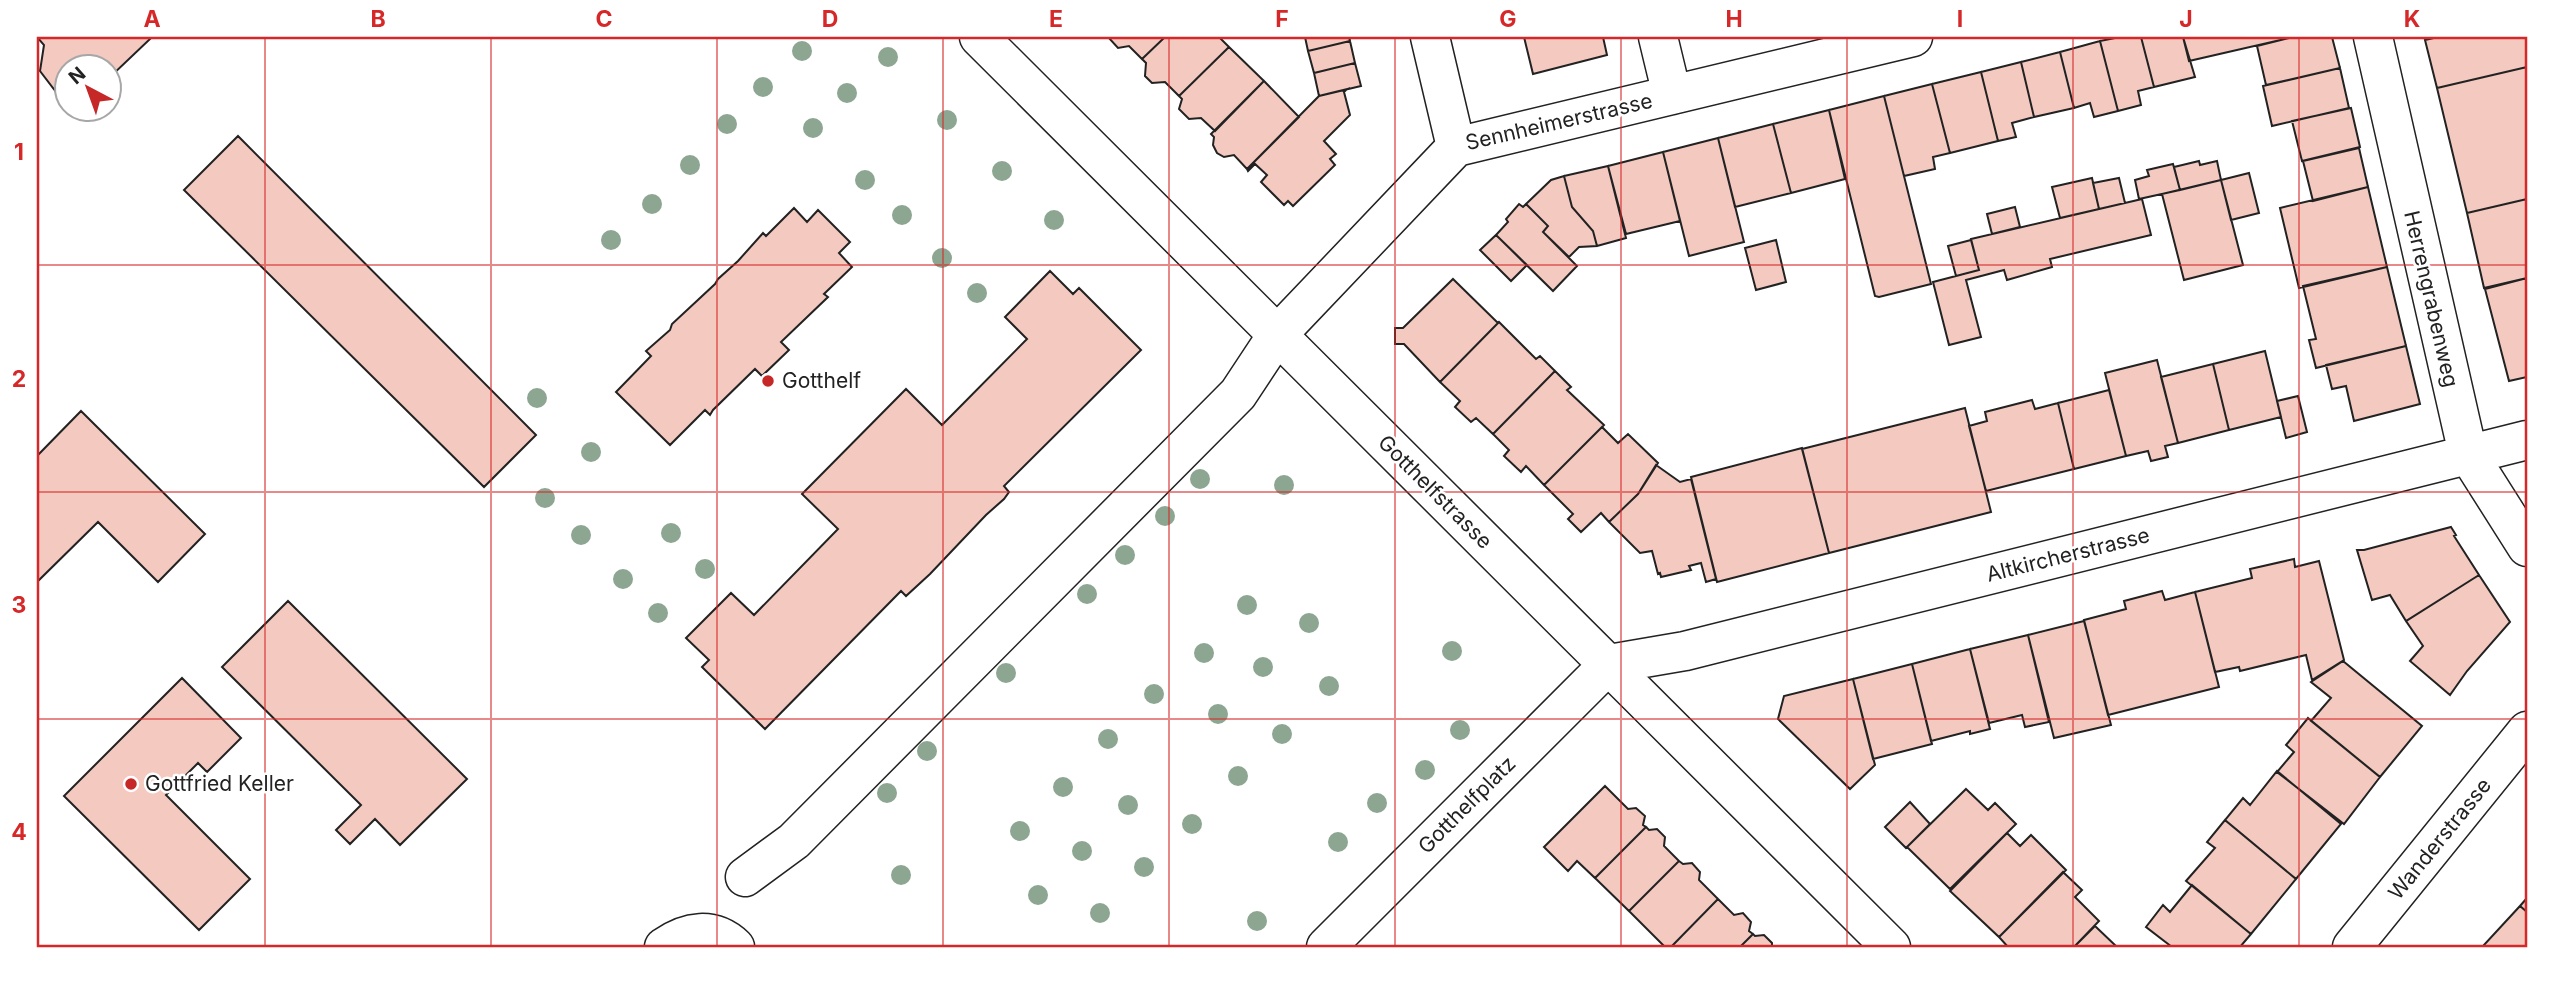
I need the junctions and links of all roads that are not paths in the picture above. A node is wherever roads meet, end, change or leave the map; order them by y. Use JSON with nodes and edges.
{"nodes":[{"id":1,"x":979,"y":37,"type":"edge"},
{"id":2,"x":1430,"y":37,"type":"edge"},
{"id":3,"x":1658,"y":37,"type":"edge"},
{"id":4,"x":1913,"y":37,"type":"edge"},
{"id":5,"x":2373,"y":37,"type":"edge"},
{"id":6,"x":1672,"y":95,"type":"junction"},
{"id":7,"x":1456,"y":147,"type":"junction"},
{"id":8,"x":1277,"y":335,"type":"junction"},
{"id":9,"x":2527,"y":440,"type":"edge"},
{"id":10,"x":2468,"y":454,"type":"junction"},
{"id":11,"x":2527,"y":547,"type":"edge"},
{"id":12,"x":1609,"y":664,"type":"junction"},
{"id":13,"x":2527,"y":731,"type":"edge"},
{"id":14,"x":746,"y":877,"type":"dead end"},
{"id":15,"x":729,"y":942,"type":"edge"},
{"id":16,"x":664,"y":947,"type":"edge"},
{"id":17,"x":1326,"y":947,"type":"edge"},
{"id":18,"x":1891,"y":947,"type":"edge"},
{"id":19,"x":2352,"y":947,"type":"edge"}],
"edges":[{"from":1,"to":8,"type":"street","name":"Gotthelfstrasse"},
{"from":2,"to":7,"type":"street"},
{"from":3,"to":6,"type":"street"},
{"from":4,"to":6,"type":"street","name":"Sennheimerstrasse"},
{"from":5,"to":10,"type":"street","name":"Herrengrabenweg"},
{"from":6,"to":7,"type":"street","name":"Sennheimerstrasse"},
{"from":7,"to":8,"type":"street","name":"Sennheimerstrasse"},
{"from":8,"to":12,"type":"street","name":"Gotthelfstrasse"},
{"from":8,"to":14,"type":"street","name":"Sennheimerstrasse"},
{"from":9,"to":10,"type":"street","name":"Altkircherstrasse"},
{"from":10,"to":11,"type":"street","name":"Herrengrabenweg"},
{"from":10,"to":12,"type":"street","name":"Altkircherstrasse"},
{"from":12,"to":17,"type":"street","name":"Gotthelfplatz"},
{"from":12,"to":18,"type":"street","name":"Gotthelfstrasse"},
{"from":13,"to":19,"type":"street","name":"Wanderstrasse"},
{"from":15,"to":16,"type":"street"}]}
